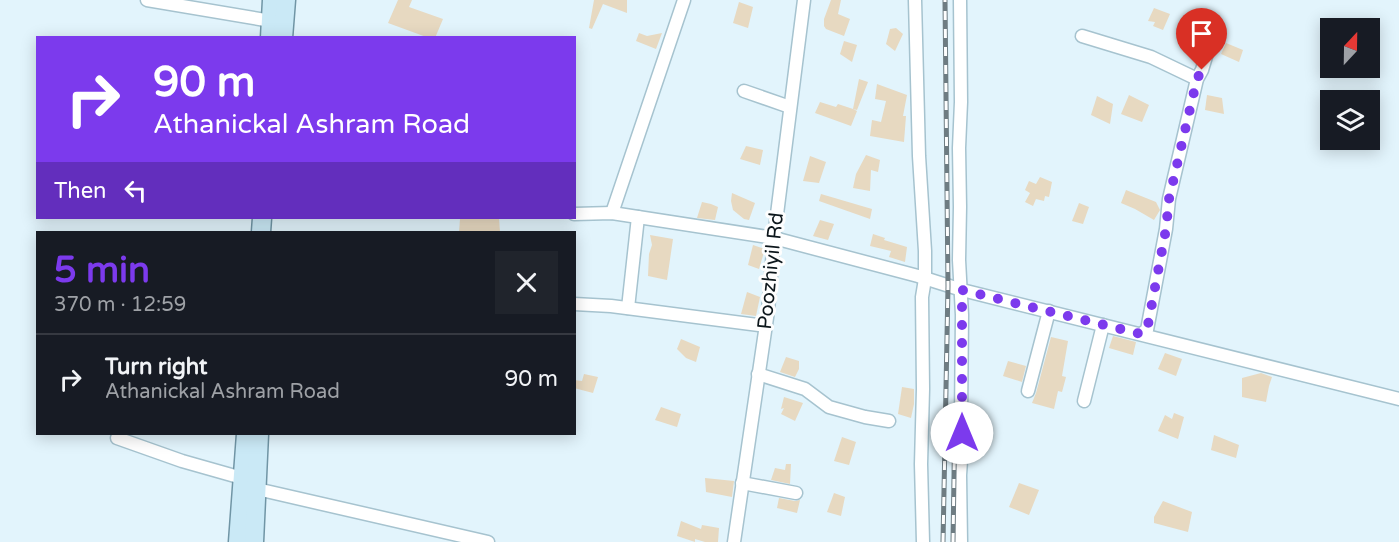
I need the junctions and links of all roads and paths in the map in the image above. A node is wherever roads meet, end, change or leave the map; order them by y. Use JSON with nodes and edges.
{"nodes":[{"id":1,"x":147,"y":0,"type":"edge"},
{"id":2,"x":272,"y":0,"type":"edge"},
{"id":3,"x":286,"y":0,"type":"edge"},
{"id":4,"x":684,"y":0,"type":"edge"},
{"id":5,"x":804,"y":0,"type":"edge"},
{"id":6,"x":915,"y":0,"type":"edge"},
{"id":7,"x":960,"y":0,"type":"edge"},
{"id":8,"x":270,"y":29,"type":"edge"},
{"id":9,"x":1213,"y":33,"type":"dead end"},
{"id":10,"x":283,"y":36,"type":"edge"},
{"id":11,"x":1082,"y":36,"type":"dead end"},
{"id":12,"x":1197,"y":79,"type":"junction"},
{"id":13,"x":744,"y":92,"type":"dead end"},
{"id":14,"x":790,"y":106,"type":"junction"},
{"id":15,"x":612,"y":213,"type":"junction"},
{"id":16,"x":576,"y":214,"type":"edge"},
{"id":17,"x":638,"y":217,"type":"junction"},
{"id":18,"x":774,"y":238,"type":"junction"},
{"id":19,"x":925,"y":279,"type":"junction"},
{"id":20,"x":962,"y":290,"type":"junction"},
{"id":21,"x":576,"y":304,"type":"edge"},
{"id":22,"x":628,"y":308,"type":"junction"},
{"id":23,"x":1049,"y":311,"type":"junction"},
{"id":24,"x":1103,"y":325,"type":"junction"},
{"id":25,"x":766,"y":326,"type":"junction"},
{"id":26,"x":1141,"y":334,"type":"junction"},
{"id":27,"x":758,"y":375,"type":"junction"},
{"id":28,"x":1028,"y":391,"type":"dead end"},
{"id":29,"x":1399,"y":399,"type":"edge"},
{"id":30,"x":1084,"y":401,"type":"dead end"},
{"id":31,"x":889,"y":421,"type":"dead end"},
{"id":32,"x":246,"y":435,"type":"edge"},
{"id":33,"x":260,"y":435,"type":"edge"},
{"id":34,"x":117,"y":438,"type":"dead end"},
{"id":35,"x":249,"y":483,"type":"junction"},
{"id":36,"x":742,"y":483,"type":"junction"},
{"id":37,"x":796,"y":493,"type":"dead end"},
{"id":38,"x":238,"y":542,"type":"edge"},
{"id":39,"x":254,"y":542,"type":"edge"},
{"id":40,"x":488,"y":542,"type":"edge"},
{"id":41,"x":734,"y":542,"type":"edge"},
{"id":42,"x":923,"y":542,"type":"edge"},
{"id":43,"x":961,"y":542,"type":"edge"}],
"edges":[{"from":1,"to":8,"type":"street"},
{"from":2,"to":8,"type":"main road"},
{"from":3,"to":10,"type":"main road"},
{"from":4,"to":15,"type":"street"},
{"from":5,"to":14,"type":"street","name":"Poozhiyil Rd"},
{"from":6,"to":19,"type":"street"},
{"from":7,"to":20,"type":"street"},
{"from":9,"to":12,"type":"street"},
{"from":11,"to":12,"type":"street"},
{"from":12,"to":26,"type":"street"},
{"from":13,"to":14,"type":"street"},
{"from":14,"to":18,"type":"street","name":"Poozhiyil Rd"},
{"from":15,"to":16,"type":"street"},
{"from":15,"to":17,"type":"street"},
{"from":17,"to":18,"type":"street"},
{"from":17,"to":22,"type":"street"},
{"from":18,"to":19,"type":"street"},
{"from":18,"to":25,"type":"street","name":"Poozhiyil Rd"},
{"from":19,"to":20,"type":"street"},
{"from":19,"to":42,"type":"street"},
{"from":20,"to":23,"type":"street"},
{"from":20,"to":43,"type":"street"},
{"from":21,"to":22,"type":"street"},
{"from":22,"to":25,"type":"street"},
{"from":23,"to":24,"type":"street"},
{"from":23,"to":28,"type":"street"},
{"from":24,"to":26,"type":"street"},
{"from":24,"to":30,"type":"street"},
{"from":25,"to":27,"type":"street","name":"Poozhiyil Rd"},
{"from":26,"to":29,"type":"street"},
{"from":27,"to":31,"type":"street"},
{"from":27,"to":36,"type":"street","name":"Poozhiyil Rd"},
{"from":32,"to":35,"type":"main road"},
{"from":33,"to":35,"type":"main road"},
{"from":34,"to":35,"type":"street"},
{"from":35,"to":38,"type":"main road"},
{"from":35,"to":39,"type":"main road"},
{"from":35,"to":40,"type":"street"},
{"from":36,"to":37,"type":"street"},
{"from":36,"to":41,"type":"street","name":"Poozhiyil Rd"}]}
